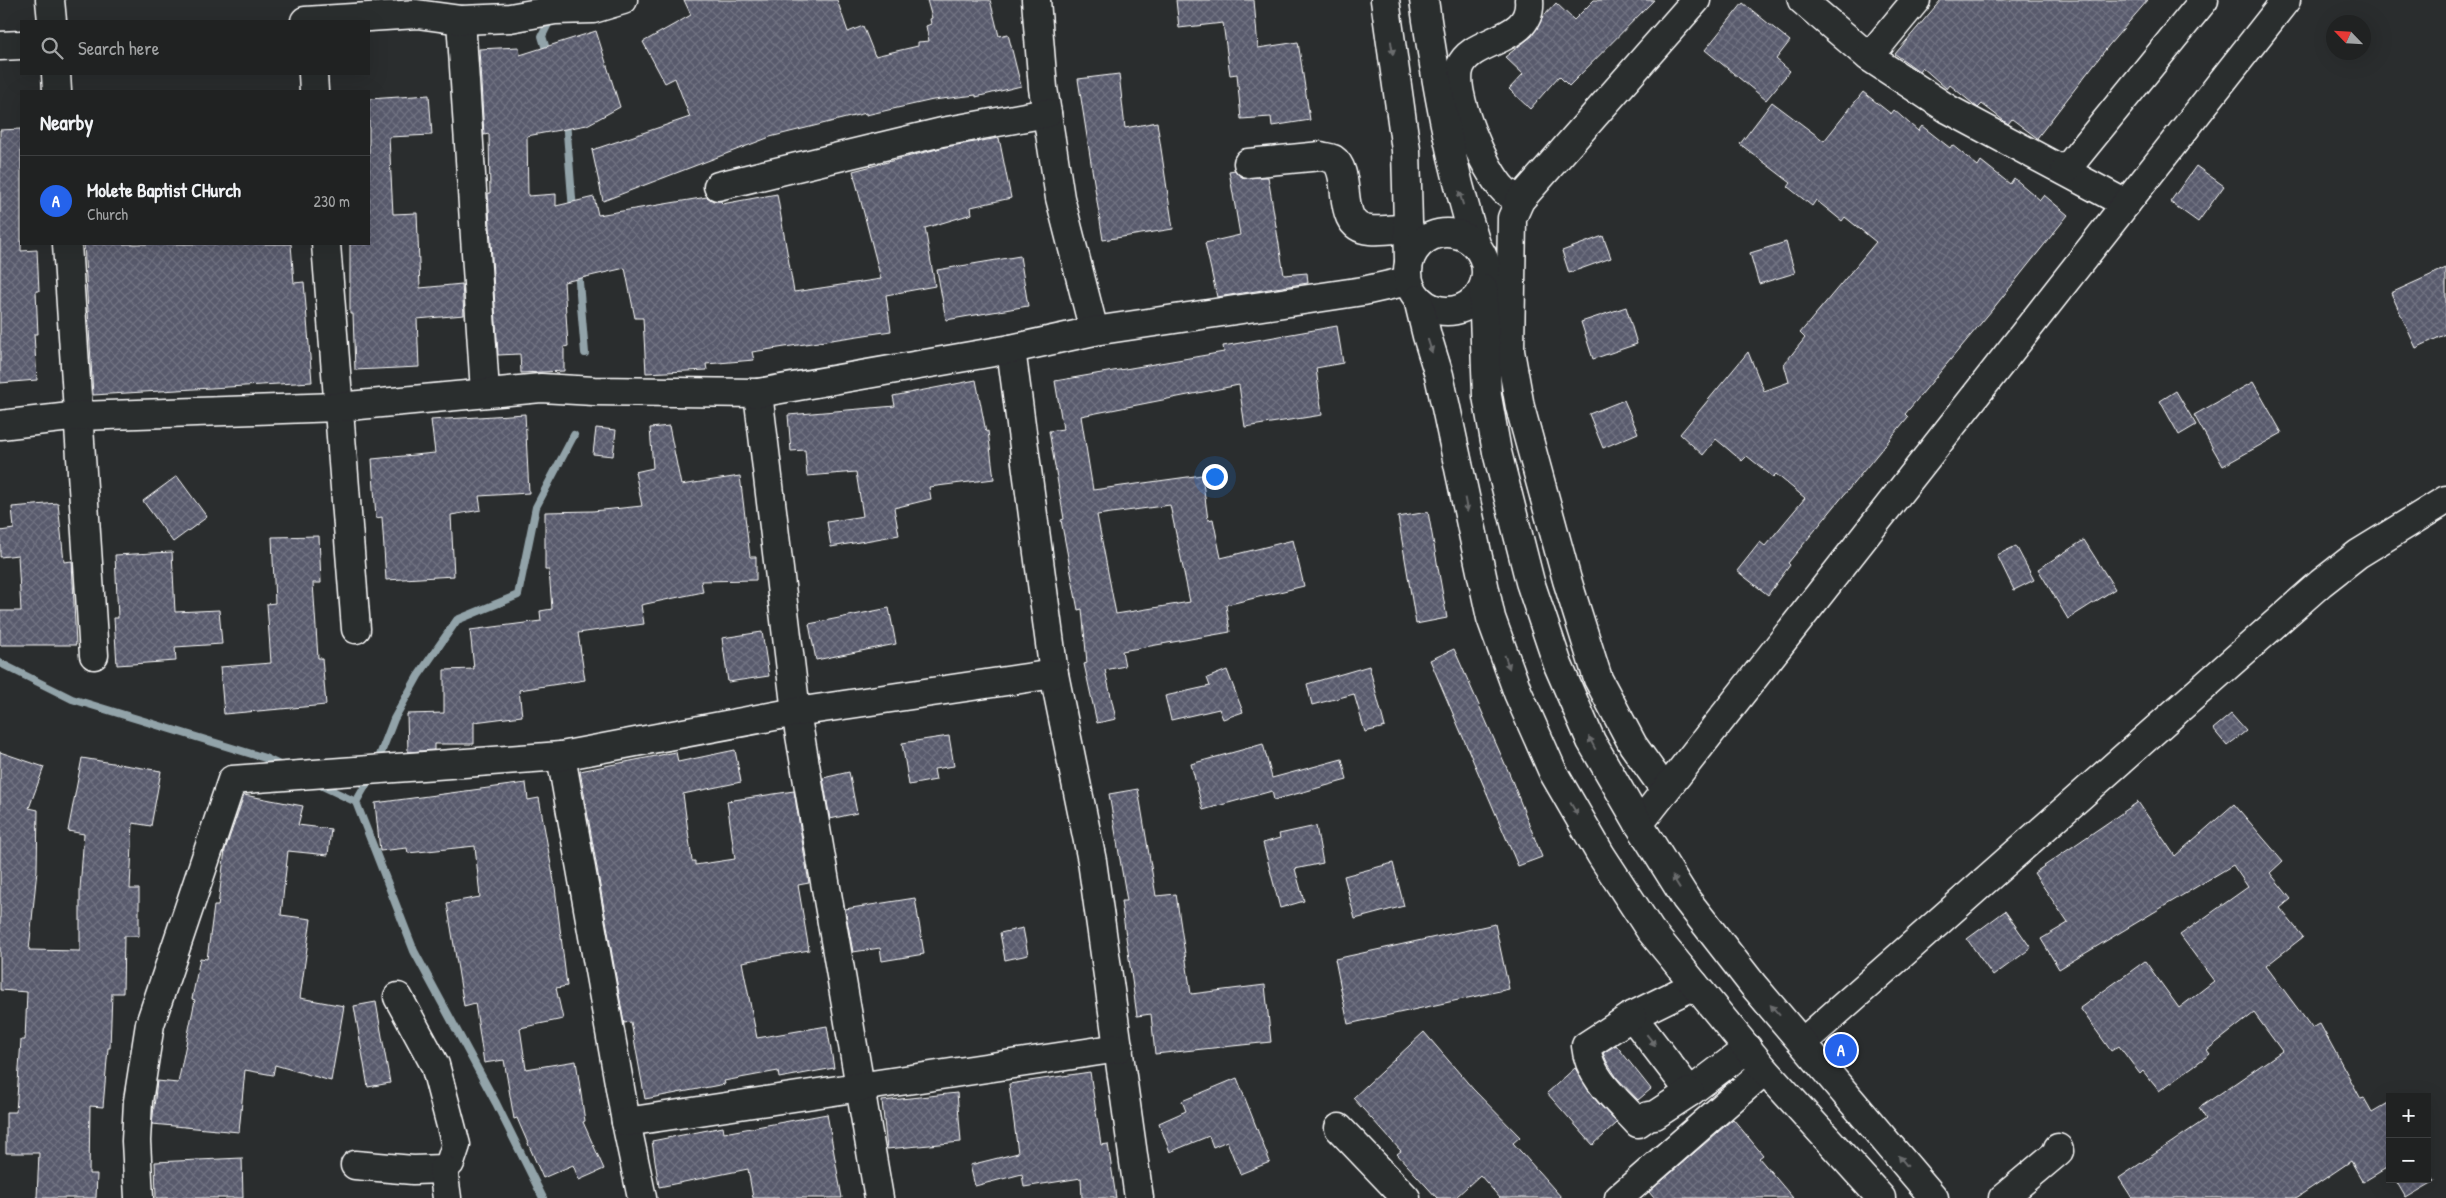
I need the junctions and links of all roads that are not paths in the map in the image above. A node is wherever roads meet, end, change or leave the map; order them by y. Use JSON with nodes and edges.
{"nodes":[{"id":1,"x":50,"y":0,"type":"edge"},
{"id":2,"x":307,"y":0,"type":"edge"},
{"id":3,"x":623,"y":0,"type":"edge"},
{"id":4,"x":1036,"y":0,"type":"edge"},
{"id":5,"x":1385,"y":0,"type":"edge"},
{"id":6,"x":1424,"y":0,"type":"edge"},
{"id":7,"x":1529,"y":0,"type":"edge"},
{"id":8,"x":1696,"y":0,"type":"edge"},
{"id":9,"x":1802,"y":0,"type":"edge"},
{"id":10,"x":1916,"y":0,"type":"edge"},
{"id":11,"x":2204,"y":0,"type":"edge"},
{"id":12,"x":2286,"y":0,"type":"edge"},
{"id":13,"x":52,"y":20,"type":"edge"},
{"id":14,"x":307,"y":20,"type":"edge"},
{"id":15,"x":323,"y":20,"type":"edge"},
{"id":16,"x":461,"y":20,"type":"junction"},
{"id":17,"x":20,"y":45,"type":"edge"},
{"id":18,"x":0,"y":46,"type":"edge"},
{"id":19,"x":1869,"y":57,"type":"junction"},
{"id":20,"x":56,"y":75,"type":"edge"},
{"id":21,"x":312,"y":75,"type":"edge"},
{"id":22,"x":57,"y":90,"type":"edge"},
{"id":23,"x":314,"y":90,"type":"edge"},
{"id":24,"x":1047,"y":113,"type":"junction"},
{"id":25,"x":1248,"y":163,"type":"dead end"},
{"id":26,"x":2064,"y":171,"type":"junction"},
{"id":27,"x":718,"y":186,"type":"dead end"},
{"id":28,"x":1520,"y":200,"type":"junction"},
{"id":29,"x":2126,"y":204,"type":"junction"},
{"id":30,"x":1409,"y":228,"type":"junction"},
{"id":31,"x":1476,"y":244,"type":"junction"},
{"id":32,"x":67,"y":245,"type":"edge"},
{"id":33,"x":326,"y":245,"type":"edge"},
{"id":34,"x":1412,"y":280,"type":"junction"},
{"id":35,"x":1483,"y":288,"type":"junction"},
{"id":36,"x":1094,"y":331,"type":"junction"},
{"id":37,"x":1011,"y":349,"type":"junction"},
{"id":38,"x":485,"y":392,"type":"junction"},
{"id":39,"x":758,"y":393,"type":"junction"},
{"id":40,"x":338,"y":407,"type":"junction"},
{"id":41,"x":79,"y":416,"type":"junction"},
{"id":42,"x":0,"y":425,"type":"edge"},
{"id":43,"x":2446,"y":500,"type":"edge"},
{"id":44,"x":356,"y":629,"type":"dead end"},
{"id":45,"x":94,"y":655,"type":"dead end"},
{"id":46,"x":1054,"y":674,"type":"junction"},
{"id":47,"x":796,"y":712,"type":"junction"},
{"id":48,"x":562,"y":756,"type":"junction"},
{"id":49,"x":1665,"y":790,"type":"junction"},
{"id":50,"x":1639,"y":824,"type":"junction"},
{"id":51,"x":1696,"y":985,"type":"junction"},
{"id":52,"x":398,"y":997,"type":"dead end"},
{"id":53,"x":1632,"y":1016,"type":"junction"},
{"id":54,"x":1804,"y":1042,"type":"junction"},
{"id":55,"x":1119,"y":1048,"type":"junction"},
{"id":56,"x":1748,"y":1048,"type":"junction"},
{"id":57,"x":1765,"y":1070,"type":"junction"},
{"id":58,"x":861,"y":1085,"type":"junction"},
{"id":59,"x":1690,"y":1092,"type":"junction"},
{"id":60,"x":626,"y":1122,"type":"junction"},
{"id":61,"x":1339,"y":1128,"type":"dead end"},
{"id":62,"x":2058,"y":1148,"type":"dead end"},
{"id":63,"x":355,"y":1165,"type":"dead end"},
{"id":64,"x":443,"y":1170,"type":"junction"},
{"id":65,"x":139,"y":1198,"type":"edge"},
{"id":66,"x":447,"y":1198,"type":"edge"},
{"id":67,"x":642,"y":1198,"type":"edge"},
{"id":68,"x":879,"y":1198,"type":"edge"},
{"id":69,"x":1139,"y":1198,"type":"edge"},
{"id":70,"x":1406,"y":1198,"type":"edge"},
{"id":71,"x":1619,"y":1198,"type":"edge"},
{"id":72,"x":1880,"y":1198,"type":"edge"},
{"id":73,"x":1934,"y":1198,"type":"edge"},
{"id":74,"x":2003,"y":1198,"type":"edge"}],
"edges":[{"from":1,"to":13,"type":"main road"},
{"from":2,"to":14,"type":"main road"},
{"from":3,"to":16,"type":"main road"},
{"from":4,"to":24,"type":"main road"},
{"from":5,"to":30,"type":"main road","one_way":true},
{"from":31,"to":6,"type":"main road","one_way":true},
{"from":7,"to":28,"type":"main road"},
{"from":8,"to":28,"type":"main road"},
{"from":9,"to":19,"type":"main road"},
{"from":10,"to":19,"type":"main road"},
{"from":11,"to":26,"type":"main road"},
{"from":12,"to":29,"type":"main road"},
{"from":15,"to":16,"type":"main road"},
{"from":16,"to":38,"type":"main road"},
{"from":17,"to":18,"type":"main road"},
{"from":19,"to":26,"type":"main road"},
{"from":20,"to":22,"type":"main road"},
{"from":21,"to":23,"type":"main road"},
{"from":24,"to":27,"type":"main road"},
{"from":24,"to":36,"type":"main road"},
{"from":25,"to":30,"type":"main road"},
{"from":26,"to":29,"type":"main road"},
{"from":28,"to":49,"type":"main road"},
{"from":29,"to":49,"type":"main road"},
{"from":30,"to":34,"type":"main road"},
{"from":31,"to":34,"type":"main road"},
{"from":31,"to":35,"type":"main road"},
{"from":32,"to":41,"type":"main road"},
{"from":33,"to":40,"type":"main road"},
{"from":34,"to":35,"type":"main road"},
{"from":34,"to":36,"type":"main road"},
{"from":34,"to":51,"type":"main road","one_way":true},
{"from":50,"to":35,"type":"main road","one_way":true},
{"from":36,"to":37,"type":"main road"},
{"from":37,"to":39,"type":"main road"},
{"from":37,"to":46,"type":"main road"},
{"from":38,"to":39,"type":"main road"},
{"from":38,"to":40,"type":"main road"},
{"from":39,"to":47,"type":"main road"},
{"from":40,"to":41,"type":"main road"},
{"from":40,"to":44,"type":"main road"},
{"from":41,"to":42,"type":"main road"},
{"from":41,"to":45,"type":"main road"},
{"from":43,"to":54,"type":"main road"},
{"from":46,"to":47,"type":"main road"},
{"from":46,"to":55,"type":"main road"},
{"from":47,"to":48,"type":"main road"},
{"from":47,"to":58,"type":"main road"},
{"from":48,"to":60,"type":"main road"},
{"from":48,"to":65,"type":"main road"},
{"from":49,"to":50,"type":"main road"},
{"from":54,"to":50,"type":"main road","one_way":true},
{"from":51,"to":53,"type":"main road"},
{"from":51,"to":56,"type":"main road"},
{"from":52,"to":64,"type":"main road"},
{"from":53,"to":59,"type":"main road","one_way":true},
{"from":53,"to":59,"type":"main road"},
{"from":73,"to":54,"type":"main road","one_way":true},
{"from":55,"to":58,"type":"main road"},
{"from":55,"to":69,"type":"main road"},
{"from":56,"to":57,"type":"main road"},
{"from":56,"to":59,"type":"main road"},
{"from":57,"to":71,"type":"main road"},
{"from":57,"to":72,"type":"main road"},
{"from":58,"to":60,"type":"main road"},
{"from":58,"to":68,"type":"main road"},
{"from":60,"to":67,"type":"main road"},
{"from":61,"to":70,"type":"main road"},
{"from":62,"to":74,"type":"main road"},
{"from":63,"to":64,"type":"main road"},
{"from":64,"to":66,"type":"main road"}]}
